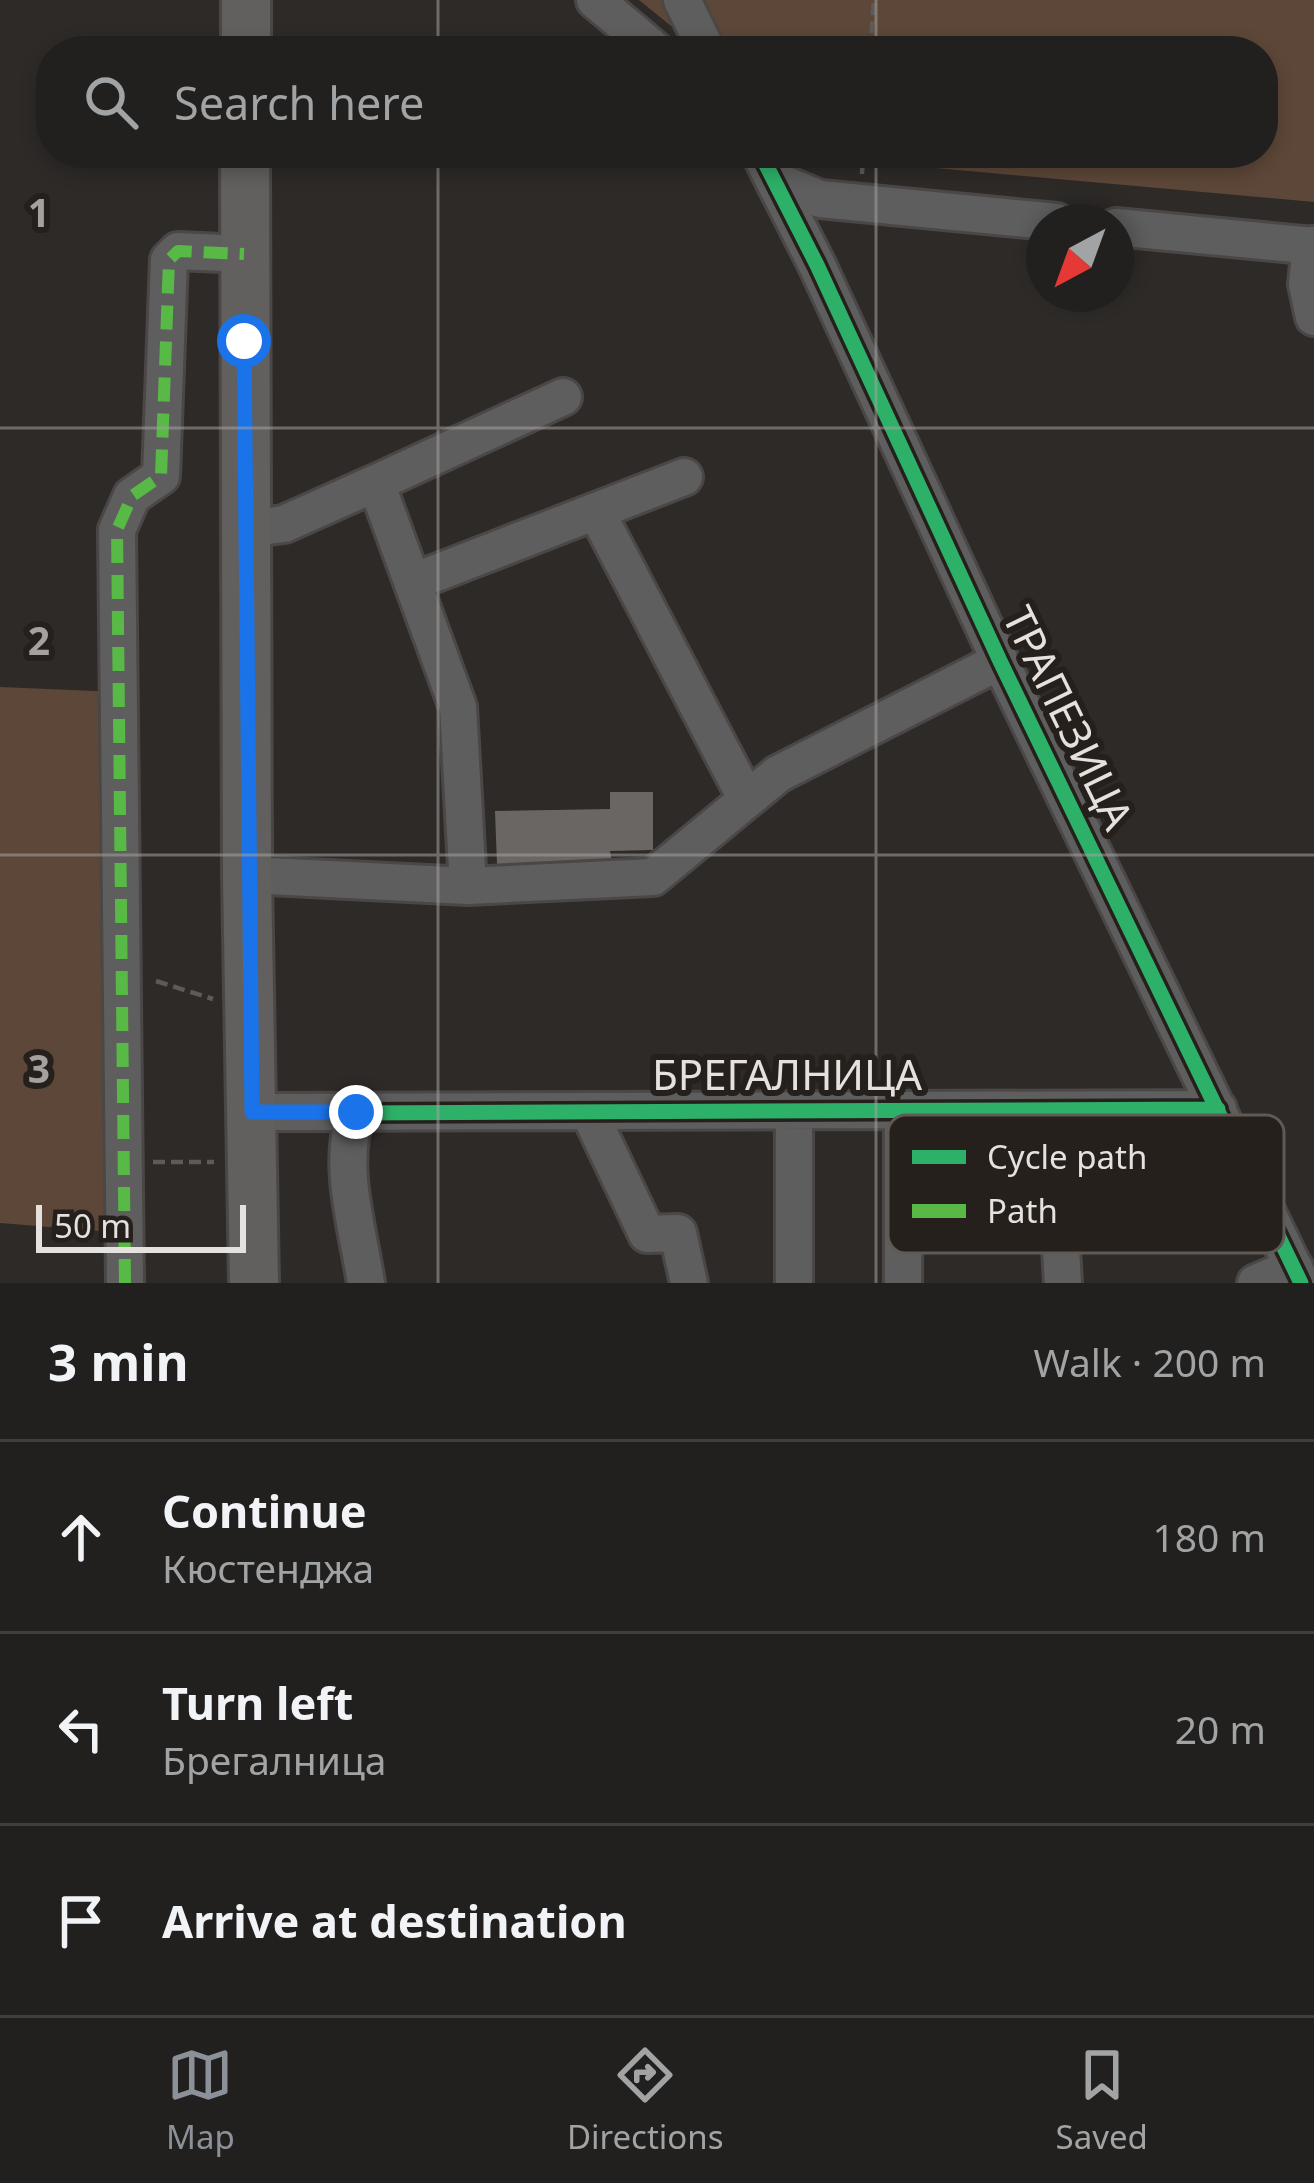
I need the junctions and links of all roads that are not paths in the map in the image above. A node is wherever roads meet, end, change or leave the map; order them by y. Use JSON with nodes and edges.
{"nodes":[{"id":1,"x":246,"y":0,"type":"edge"},
{"id":2,"x":596,"y":0,"type":"edge"},
{"id":3,"x":682,"y":0,"type":"edge"},
{"id":4,"x":245,"y":36,"type":"edge"},
{"id":5,"x":638,"y":36,"type":"edge"},
{"id":6,"x":700,"y":36,"type":"edge"},
{"id":7,"x":245,"y":168,"type":"edge"},
{"id":8,"x":769,"y":168,"type":"edge"},
{"id":9,"x":771,"y":168,"type":"edge"},
{"id":10,"x":1026,"y":219,"type":"edge"},
{"id":11,"x":1134,"y":229,"type":"edge"},
{"id":12,"x":1312,"y":246,"type":"edge"},
{"id":13,"x":244,"y":254,"type":"junction"},
{"id":14,"x":1314,"y":317,"type":"edge"},
{"id":15,"x":563,"y":397,"type":"dead end"},
{"id":16,"x":684,"y":477,"type":"dead end"},
{"id":17,"x":376,"y":483,"type":"junction"},
{"id":18,"x":596,"y":511,"type":"junction"},
{"id":19,"x":244,"y":529,"type":"junction"},
{"id":20,"x":413,"y":582,"type":"junction"},
{"id":21,"x":1000,"y":661,"type":"junction"},
{"id":22,"x":746,"y":798,"type":"junction"},
{"id":23,"x":248,"y":875,"type":"junction"},
{"id":24,"x":468,"y":886,"type":"junction"},
{"id":25,"x":1218,"y":1109,"type":"junction"},
{"id":26,"x":903,"y":1110,"type":"junction"},
{"id":27,"x":1053,"y":1110,"type":"junction"},
{"id":28,"x":794,"y":1111,"type":"junction"},
{"id":29,"x":252,"y":1112,"type":"junction"},
{"id":30,"x":356,"y":1112,"type":"junction"},
{"id":31,"x":589,"y":1112,"type":"junction"},
{"id":32,"x":903,"y":1115,"type":"edge"},
{"id":33,"x":1053,"y":1115,"type":"edge"},
{"id":34,"x":1221,"y":1115,"type":"edge"},
{"id":35,"x":1284,"y":1248,"type":"edge"},
{"id":36,"x":1061,"y":1253,"type":"edge"},
{"id":37,"x":1297,"y":1275,"type":"edge"},
{"id":38,"x":125,"y":1283,"type":"edge"},
{"id":39,"x":254,"y":1283,"type":"edge"},
{"id":40,"x":366,"y":1283,"type":"edge"},
{"id":41,"x":689,"y":1283,"type":"edge"},
{"id":42,"x":794,"y":1283,"type":"edge"},
{"id":43,"x":1063,"y":1283,"type":"edge"},
{"id":44,"x":1256,"y":1283,"type":"edge"}],
"edges":[{"from":1,"to":4,"type":"main road"},
{"from":2,"to":5,"type":"street"},
{"from":3,"to":6,"type":"street"},
{"from":7,"to":13,"type":"main road"},
{"from":8,"to":21,"type":"street","name":"ТРАПЕЗИЦА"},
{"from":9,"to":10,"type":"street"},
{"from":11,"to":12,"type":"street"},
{"from":12,"to":14,"type":"street"},
{"from":13,"to":19,"type":"main road"},
{"from":13,"to":38,"type":"street"},
{"from":15,"to":17,"type":"street"},
{"from":16,"to":18,"type":"street"},
{"from":17,"to":19,"type":"street"},
{"from":17,"to":20,"type":"street"},
{"from":18,"to":20,"type":"street"},
{"from":18,"to":22,"type":"street"},
{"from":19,"to":23,"type":"main road"},
{"from":20,"to":24,"type":"street"},
{"from":21,"to":22,"type":"street"},
{"from":21,"to":25,"type":"street","name":"ТРАПЕЗИЦА"},
{"from":22,"to":24,"type":"street"},
{"from":23,"to":24,"type":"street"},
{"from":23,"to":29,"type":"main road"},
{"from":25,"to":27,"type":"street","name":"БРЕГАЛНИЦА"},
{"from":25,"to":34,"type":"street","name":"ТРАПЕЗИЦА"},
{"from":26,"to":27,"type":"street","name":"БРЕГАЛНИЦА"},
{"from":26,"to":28,"type":"street","name":"БРЕГАЛНИЦА"},
{"from":26,"to":32,"type":"street"},
{"from":27,"to":33,"type":"street"},
{"from":28,"to":31,"type":"street","name":"БРЕГАЛНИЦА"},
{"from":28,"to":42,"type":"street"},
{"from":29,"to":30,"type":"street","name":"БРЕГАЛНИЦА"},
{"from":29,"to":39,"type":"main road"},
{"from":30,"to":31,"type":"street","name":"БРЕГАЛНИЦА"},
{"from":30,"to":40,"type":"street"},
{"from":31,"to":41,"type":"street"},
{"from":35,"to":37,"type":"street","name":"ТРАПЕЗИЦА"},
{"from":36,"to":43,"type":"street"},
{"from":37,"to":44,"type":"street"}]}
